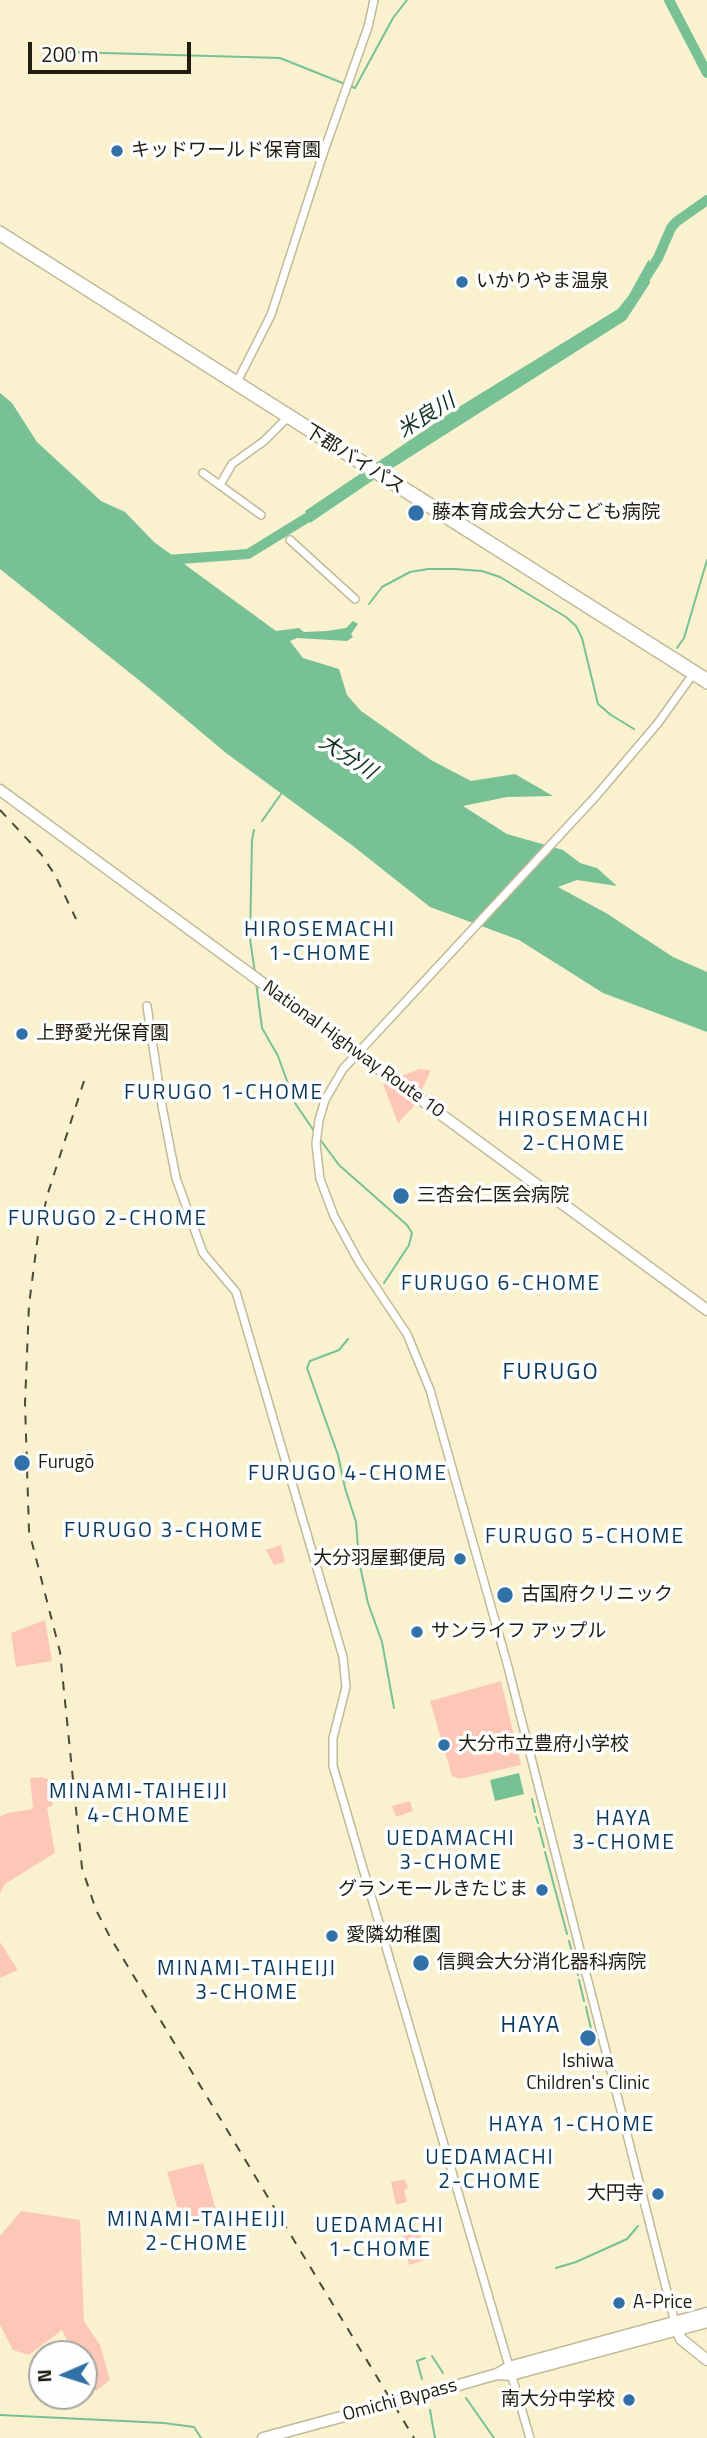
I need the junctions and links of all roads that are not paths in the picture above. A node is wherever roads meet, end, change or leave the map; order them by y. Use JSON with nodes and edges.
{"nodes":[{"id":1,"x":374,"y":0,"type":"edge"},
{"id":2,"x":0,"y":230,"type":"edge"},
{"id":3,"x":0,"y":237,"type":"edge"},
{"id":4,"x":237,"y":382,"type":"junction"},
{"id":5,"x":289,"y":415,"type":"junction"},
{"id":6,"x":202,"y":473,"type":"dead end"},
{"id":7,"x":220,"y":485,"type":"junction"},
{"id":8,"x":261,"y":515,"type":"dead end"},
{"id":9,"x":290,"y":540,"type":"dead end"},
{"id":10,"x":355,"y":599,"type":"dead end"},
{"id":11,"x":694,"y":673,"type":"junction"},
{"id":12,"x":707,"y":677,"type":"edge"},
{"id":13,"x":707,"y":685,"type":"edge"},
{"id":14,"x":0,"y":790,"type":"edge"},
{"id":15,"x":147,"y":1006,"type":"dead end"},
{"id":16,"x":357,"y":1053,"type":"junction"},
{"id":17,"x":707,"y":1310,"type":"edge"},
{"id":18,"x":707,"y":2313,"type":"edge"},
{"id":19,"x":707,"y":2322,"type":"edge"},
{"id":20,"x":676,"y":2327,"type":"junction"},
{"id":21,"x":707,"y":2360,"type":"edge"},
{"id":22,"x":510,"y":2371,"type":"junction"},
{"id":23,"x":263,"y":2438,"type":"edge"},
{"id":24,"x":530,"y":2438,"type":"edge"}],
"edges":[{"from":1,"to":4,"type":"street"},
{"from":2,"to":4,"type":"street","name":"下郡バイパス"},
{"from":3,"to":4,"type":"street","name":"下郡バイパス"},
{"from":4,"to":5,"type":"street","name":"下郡バイパス"},
{"from":5,"to":7,"type":"street"},
{"from":5,"to":11,"type":"street","name":"下郡バイパス"},
{"from":6,"to":7,"type":"street"},
{"from":7,"to":8,"type":"street"},
{"from":9,"to":10,"type":"street"},
{"from":11,"to":12,"type":"street"},
{"from":11,"to":13,"type":"street"},
{"from":11,"to":16,"type":"street"},
{"from":14,"to":16,"type":"highway","name":"National Highway Route 10"},
{"from":15,"to":22,"type":"street"},
{"from":16,"to":17,"type":"highway","name":"National Highway Route 10"},
{"from":16,"to":20,"type":"street"},
{"from":18,"to":20,"type":"highway","name":"Omichi Bypass"},
{"from":19,"to":20,"type":"highway","name":"Omichi Bypass"},
{"from":20,"to":21,"type":"highway"},
{"from":20,"to":22,"type":"highway","name":"Omichi Bypass"},
{"from":22,"to":23,"type":"highway","name":"Omichi Bypass","bridge":true},
{"from":22,"to":24,"type":"street"}]}
